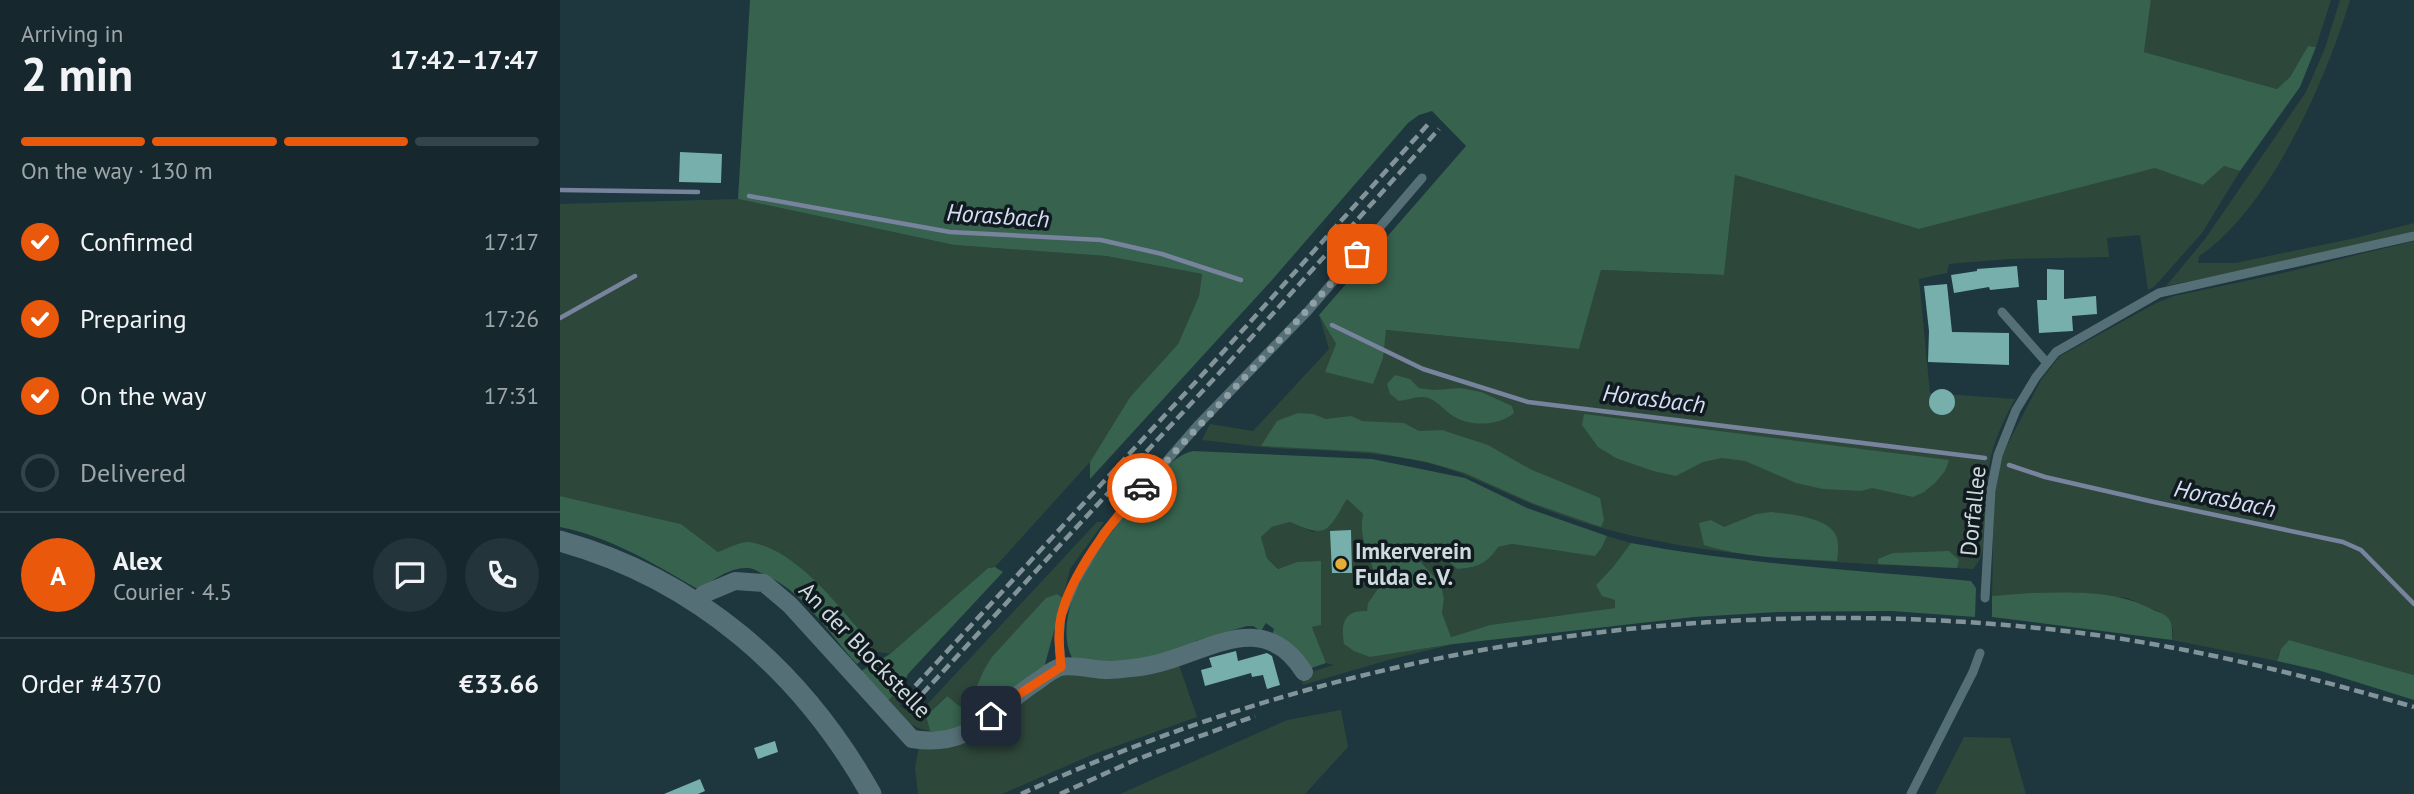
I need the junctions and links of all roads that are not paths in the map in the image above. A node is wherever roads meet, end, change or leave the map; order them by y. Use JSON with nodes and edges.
{"nodes":[{"id":1,"x":1422,"y":178,"type":"dead end"},
{"id":2,"x":2414,"y":236,"type":"edge"},
{"id":3,"x":2002,"y":312,"type":"dead end"},
{"id":4,"x":2047,"y":363,"type":"junction"},
{"id":5,"x":560,"y":541,"type":"edge"},
{"id":6,"x":1985,"y":598,"type":"dead end"},
{"id":7,"x":696,"y":602,"type":"junction"},
{"id":8,"x":1980,"y":653,"type":"dead end"},
{"id":9,"x":1061,"y":667,"type":"junction"},
{"id":10,"x":1304,"y":672,"type":"dead end"},
{"id":11,"x":871,"y":794,"type":"edge"},
{"id":12,"x":1911,"y":794,"type":"edge"}],
"edges":[{"from":1,"to":9,"type":"lane"},
{"from":2,"to":4,"type":"lane","name":"Dorfallee"},
{"from":3,"to":4,"type":"lane"},
{"from":4,"to":6,"type":"lane","name":"Dorfallee"},
{"from":5,"to":7,"type":"main road"},
{"from":7,"to":9,"type":"street","name":"An der Blockstelle"},
{"from":7,"to":11,"type":"main road"},
{"from":8,"to":12,"type":"lane"},
{"from":9,"to":10,"type":"street"}]}
